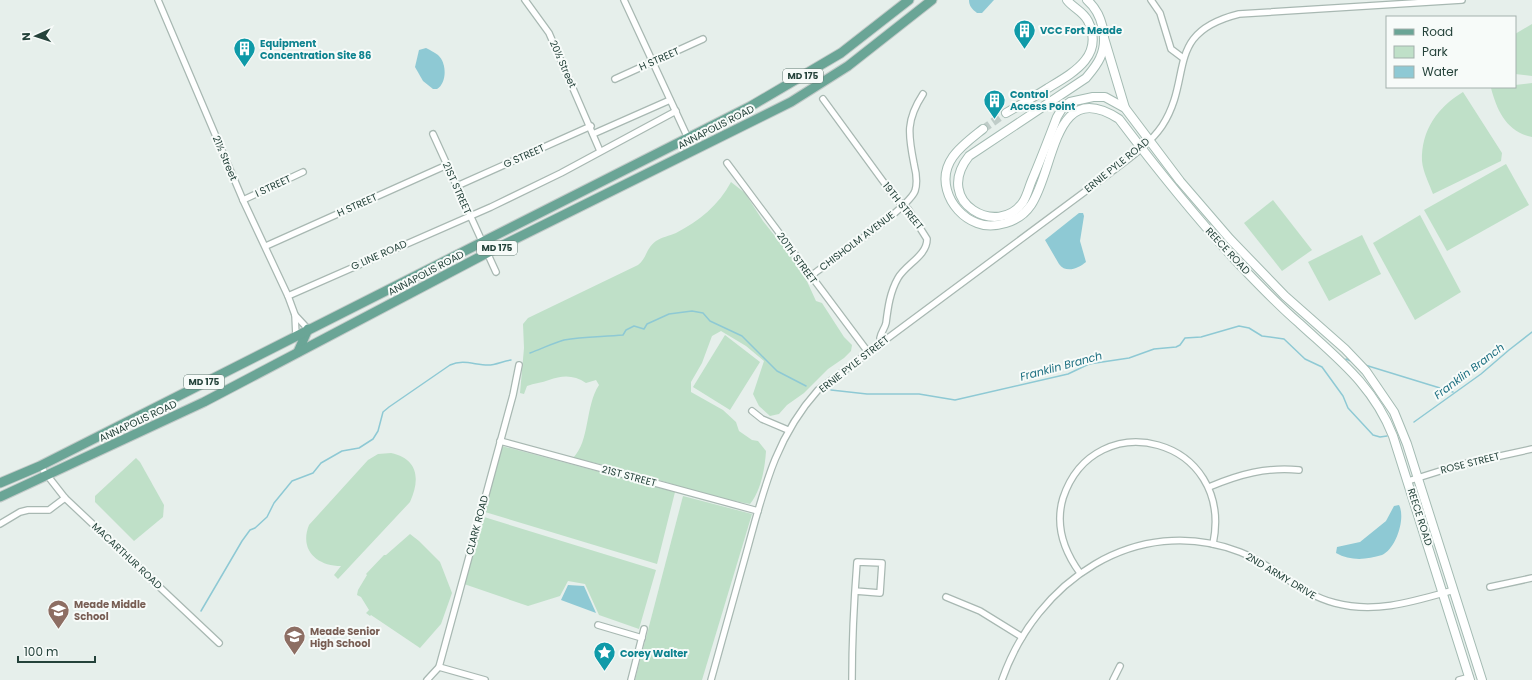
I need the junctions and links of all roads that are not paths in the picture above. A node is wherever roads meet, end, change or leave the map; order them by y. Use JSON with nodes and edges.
{"nodes":[{"id":1,"x":158,"y":0,"type":"edge"},
{"id":2,"x":524,"y":0,"type":"edge"},
{"id":3,"x":624,"y":0,"type":"edge"},
{"id":4,"x":909,"y":0,"type":"edge"},
{"id":5,"x":932,"y":0,"type":"edge"},
{"id":6,"x":1067,"y":0,"type":"edge"},
{"id":7,"x":1087,"y":0,"type":"edge"},
{"id":8,"x":1151,"y":0,"type":"edge"},
{"id":9,"x":1462,"y":0,"type":"edge"},
{"id":10,"x":1104,"y":36,"type":"junction"},
{"id":11,"x":703,"y":39,"type":"dead end"},
{"id":12,"x":1183,"y":58,"type":"junction"},
{"id":13,"x":652,"y":62,"type":"junction"},
{"id":14,"x":615,"y":78,"type":"dead end"},
{"id":15,"x":923,"y":94,"type":"dead end"},
{"id":16,"x":823,"y":99,"type":"dead end"},
{"id":17,"x":670,"y":100,"type":"junction"},
{"id":18,"x":1125,"y":108,"type":"junction"},
{"id":19,"x":676,"y":111,"type":"junction"},
{"id":20,"x":1006,"y":113,"type":"tunnel mouth"},
{"id":21,"x":591,"y":126,"type":"junction"},
{"id":22,"x":982,"y":129,"type":"tunnel mouth"},
{"id":23,"x":433,"y":134,"type":"dead end"},
{"id":24,"x":593,"y":134,"type":"junction"},
{"id":25,"x":687,"y":136,"type":"junction"},
{"id":26,"x":1149,"y":141,"type":"junction"},
{"id":27,"x":1141,"y":148,"type":"junction"},
{"id":28,"x":600,"y":151,"type":"junction"},
{"id":29,"x":678,"y":158,"type":"junction"},
{"id":30,"x":727,"y":163,"type":"dead end"},
{"id":31,"x":447,"y":165,"type":"junction"},
{"id":32,"x":303,"y":172,"type":"dead end"},
{"id":33,"x":457,"y":186,"type":"junction"},
{"id":34,"x":1082,"y":193,"type":"joint"},
{"id":35,"x":243,"y":200,"type":"junction"},
{"id":36,"x":904,"y":205,"type":"junction"},
{"id":37,"x":469,"y":215,"type":"junction"},
{"id":38,"x":481,"y":242,"type":"junction"},
{"id":39,"x":266,"y":246,"type":"junction"},
{"id":40,"x":487,"y":253,"type":"junction"},
{"id":41,"x":496,"y":272,"type":"dead end"},
{"id":42,"x":811,"y":276,"type":"junction"},
{"id":43,"x":288,"y":296,"type":"junction"},
{"id":44,"x":296,"y":315,"type":"junction"},
{"id":45,"x":308,"y":329,"type":"junction"},
{"id":46,"x":296,"y":336,"type":"junction"},
{"id":47,"x":882,"y":342,"type":"junction"},
{"id":48,"x":298,"y":352,"type":"junction"},
{"id":49,"x":868,"y":352,"type":"junction"},
{"id":50,"x":519,"y":365,"type":"dead end"},
{"id":51,"x":752,"y":411,"type":"dead end"},
{"id":52,"x":788,"y":430,"type":"junction"},
{"id":53,"x":500,"y":441,"type":"junction"},
{"id":54,"x":1532,"y":449,"type":"edge"},
{"id":55,"x":40,"y":466,"type":"junction"},
{"id":56,"x":1299,"y":470,"type":"dead end"},
{"id":57,"x":48,"y":476,"type":"junction"},
{"id":58,"x":1418,"y":478,"type":"junction"},
{"id":59,"x":1408,"y":481,"type":"junction"},
{"id":60,"x":0,"y":483,"type":"edge"},
{"id":61,"x":1209,"y":487,"type":"junction"},
{"id":62,"x":0,"y":497,"type":"edge"},
{"id":63,"x":65,"y":498,"type":"junction"},
{"id":64,"x":758,"y":511,"type":"junction"},
{"id":65,"x":0,"y":524,"type":"edge"},
{"id":66,"x":1213,"y":544,"type":"junction"},
{"id":67,"x":1080,"y":573,"type":"junction"},
{"id":68,"x":1532,"y":578,"type":"edge"},
{"id":69,"x":1490,"y":587,"type":"dead end"},
{"id":70,"x":1454,"y":590,"type":"junction"},
{"id":71,"x":855,"y":591,"type":"junction"},
{"id":72,"x":1444,"y":593,"type":"junction"},
{"id":73,"x":946,"y":597,"type":"dead end"},
{"id":74,"x":598,"y":625,"type":"dead end"},
{"id":75,"x":644,"y":629,"type":"dead end"},
{"id":76,"x":1022,"y":637,"type":"junction"},
{"id":77,"x":642,"y":638,"type":"junction"},
{"id":78,"x":219,"y":643,"type":"dead end"},
{"id":79,"x":1120,"y":666,"type":"dead end"},
{"id":80,"x":439,"y":667,"type":"junction"},
{"id":81,"x":1470,"y":679,"type":"edge"},
{"id":82,"x":427,"y":680,"type":"edge"},
{"id":83,"x":485,"y":680,"type":"edge"},
{"id":84,"x":631,"y":680,"type":"edge"},
{"id":85,"x":711,"y":680,"type":"edge"},
{"id":86,"x":852,"y":680,"type":"edge"},
{"id":87,"x":1002,"y":680,"type":"edge"},
{"id":88,"x":1113,"y":680,"type":"edge"},
{"id":89,"x":1459,"y":680,"type":"edge"},
{"id":90,"x":1482,"y":680,"type":"edge"}],
"edges":[{"from":1,"to":35,"type":"street","name":"21½ Street"},
{"from":2,"to":21,"type":"street","name":"20½ Street"},
{"from":3,"to":13,"type":"street"},
{"from":4,"to":25,"type":"main road","name":"ANNAPOLIS ROAD","number":"MD 175"},
{"from":5,"to":29,"type":"main road","name":"ANNAPOLIS ROAD","number":"MD 175"},
{"from":6,"to":20,"type":"street"},
{"from":7,"to":10,"type":"street","name":"REECE ROAD"},
{"from":8,"to":12,"type":"street"},
{"from":9,"to":12,"type":"street","name":"ERNIE PYLE ROAD"},
{"from":10,"to":18,"type":"street","name":"REECE ROAD"},
{"from":10,"to":18,"type":"street","name":"REECE ROAD"},
{"from":11,"to":13,"type":"street","name":"H STREET"},
{"from":12,"to":26,"type":"street","name":"ERNIE PYLE ROAD"},
{"from":13,"to":14,"type":"street","name":"H STREET"},
{"from":13,"to":17,"type":"street"},
{"from":15,"to":36,"type":"street","name":"CHISHOLM AVENUE"},
{"from":16,"to":36,"type":"street","name":"19TH STREET"},
{"from":17,"to":19,"type":"street"},
{"from":17,"to":24,"type":"street"},
{"from":18,"to":26,"type":"street","name":"REECE ROAD"},
{"from":19,"to":25,"type":"street"},
{"from":19,"to":28,"type":"street"},
{"from":21,"to":24,"type":"street","name":"20½ Street"},
{"from":21,"to":33,"type":"street","name":"G STREET"},
{"from":22,"to":27,"type":"street","name":"REECE ROAD"},
{"from":23,"to":31,"type":"street","name":"21ST STREET"},
{"from":24,"to":28,"type":"street","name":"20½ Street"},
{"from":25,"to":29,"type":"main road"},
{"from":25,"to":38,"type":"main road","name":"ANNAPOLIS ROAD","number":"MD 175"},
{"from":26,"to":27,"type":"street","name":"ERNIE PYLE ROAD"},
{"from":26,"to":58,"type":"street","name":"REECE ROAD"},
{"from":27,"to":34,"type":"street","name":"ERNIE PYLE ROAD"},
{"from":27,"to":59,"type":"street","name":"REECE ROAD"},
{"from":28,"to":37,"type":"street"},
{"from":29,"to":40,"type":"main road","name":"ANNAPOLIS ROAD","number":"MD 175"},
{"from":30,"to":42,"type":"street","name":"20TH STREET"},
{"from":31,"to":33,"type":"street","name":"21ST STREET"},
{"from":31,"to":39,"type":"street","name":"H STREET"},
{"from":32,"to":35,"type":"street","name":"I STREET"},
{"from":33,"to":37,"type":"street","name":"21ST STREET"},
{"from":34,"to":47,"type":"street","name":"ERNIE PYLE STREET"},
{"from":35,"to":39,"type":"street","name":"21½ Street"},
{"from":36,"to":42,"type":"street","name":"CHISHOLM AVENUE"},
{"from":36,"to":47,"type":"street","name":"19TH STREET"},
{"from":37,"to":38,"type":"street","name":"21ST STREET"},
{"from":37,"to":43,"type":"street","name":"G LINE ROAD"},
{"from":38,"to":40,"type":"street"},
{"from":38,"to":45,"type":"main road","name":"ANNAPOLIS ROAD","number":"MD 175"},
{"from":39,"to":43,"type":"street","name":"21½ Street"},
{"from":40,"to":41,"type":"street"},
{"from":40,"to":48,"type":"main road","name":"ANNAPOLIS ROAD","number":"MD 175"},
{"from":42,"to":49,"type":"street","name":"20TH STREET"},
{"from":43,"to":44,"type":"street","name":"21½ Street"},
{"from":44,"to":45,"type":"street","name":"21½ Street"},
{"from":44,"to":46,"type":"street","name":"21½ Street"},
{"from":45,"to":46,"type":"main road","name":"ANNAPOLIS ROAD","number":"MD 175"},
{"from":45,"to":48,"type":"main road"},
{"from":46,"to":55,"type":"main road","name":"ANNAPOLIS ROAD","number":"MD 175"},
{"from":47,"to":49,"type":"street","name":"ERNIE PYLE STREET"},
{"from":48,"to":57,"type":"main road","name":"ANNAPOLIS ROAD","number":"MD 175"},
{"from":49,"to":52,"type":"street","name":"ERNIE PYLE STREET"},
{"from":50,"to":53,"type":"street","name":"CLARK ROAD"},
{"from":51,"to":52,"type":"street"},
{"from":52,"to":64,"type":"street","name":"ERNIE PYLE STREET"},
{"from":53,"to":64,"type":"street","name":"21ST STREET"},
{"from":53,"to":80,"type":"street","name":"CLARK ROAD"},
{"from":54,"to":58,"type":"street","name":"ROSE STREET"},
{"from":55,"to":57,"type":"street","name":"MACARTHUR ROAD"},
{"from":55,"to":60,"type":"main road","name":"ANNAPOLIS ROAD","number":"MD 175"},
{"from":56,"to":61,"type":"street"},
{"from":57,"to":62,"type":"main road","name":"ANNAPOLIS ROAD","number":"MD 175"},
{"from":57,"to":63,"type":"street","name":"MACARTHUR ROAD"},
{"from":58,"to":59,"type":"street","name":"ROSE STREET"},
{"from":58,"to":70,"type":"street","name":"REECE ROAD"},
{"from":59,"to":72,"type":"street","name":"REECE ROAD"},
{"from":61,"to":66,"type":"street"},
{"from":61,"to":67,"type":"street"},
{"from":63,"to":65,"type":"street"},
{"from":63,"to":78,"type":"street","name":"MACARTHUR ROAD"},
{"from":64,"to":85,"type":"street","name":"ERNIE PYLE STREET"},
{"from":66,"to":67,"type":"street","name":"2ND ARMY DRIVE"},
{"from":66,"to":72,"type":"street","name":"2ND ARMY DRIVE"},
{"from":67,"to":76,"type":"street","name":"2ND ARMY DRIVE"},
{"from":68,"to":69,"type":"street"},
{"from":70,"to":72,"type":"street","name":"2ND ARMY DRIVE"},
{"from":70,"to":90,"type":"street","name":"REECE ROAD"},
{"from":71,"to":71,"type":"street"},
{"from":71,"to":86,"type":"street"},
{"from":72,"to":81,"type":"street","name":"REECE ROAD"},
{"from":73,"to":76,"type":"street"},
{"from":74,"to":77,"type":"street"},
{"from":75,"to":77,"type":"street"},
{"from":76,"to":87,"type":"street","name":"2ND ARMY DRIVE"},
{"from":77,"to":84,"type":"street"},
{"from":79,"to":88,"type":"street"},
{"from":80,"to":82,"type":"street","name":"CLARK ROAD"},
{"from":80,"to":83,"type":"street"},
{"from":81,"to":89,"type":"street"}]}
